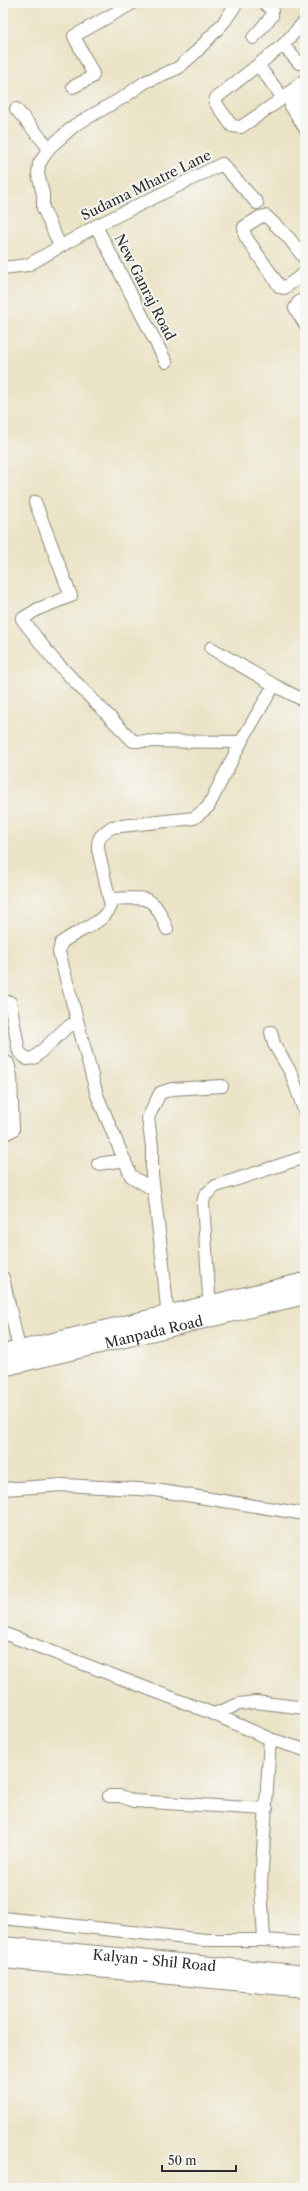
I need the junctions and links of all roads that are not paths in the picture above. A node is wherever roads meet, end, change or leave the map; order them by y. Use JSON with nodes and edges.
{"nodes":[{"id":1,"x":134,"y":3,"type":"edge"},
{"id":2,"x":237,"y":3,"type":"edge"},
{"id":3,"x":264,"y":3,"type":"edge"},
{"id":4,"x":304,"y":25,"type":"edge"},
{"id":5,"x":253,"y":38,"type":"dead end"},
{"id":6,"x":282,"y":45,"type":"junction"},
{"id":7,"x":299,"y":63,"type":"dead end"},
{"id":8,"x":258,"y":65,"type":"junction"},
{"id":9,"x":305,"y":80,"type":"edge"},
{"id":10,"x":73,"y":87,"type":"dead end"},
{"id":11,"x":305,"y":92,"type":"edge"},
{"id":12,"x":283,"y":98,"type":"junction"},
{"id":13,"x":16,"y":109,"type":"dead end"},
{"id":14,"x":305,"y":128,"type":"edge"},
{"id":15,"x":49,"y":148,"type":"junction"},
{"id":16,"x":257,"y":203,"type":"dead end"},
{"id":17,"x":96,"y":226,"type":"junction"},
{"id":18,"x":60,"y":246,"type":"junction"},
{"id":19,"x":305,"y":259,"type":"edge"},
{"id":20,"x":3,"y":268,"type":"edge"},
{"id":21,"x":305,"y":273,"type":"edge"},
{"id":22,"x":305,"y":298,"type":"edge"},
{"id":23,"x":305,"y":324,"type":"edge"},
{"id":24,"x":166,"y":362,"type":"dead end"},
{"id":25,"x":35,"y":502,"type":"dead end"},
{"id":26,"x":211,"y":648,"type":"dead end"},
{"id":27,"x":274,"y":685,"type":"junction"},
{"id":28,"x":305,"y":701,"type":"edge"},
{"id":29,"x":241,"y":742,"type":"junction"},
{"id":30,"x":111,"y":899,"type":"junction"},
{"id":31,"x":167,"y":929,"type":"dead end"},
{"id":32,"x":10,"y":1002,"type":"dead end"},
{"id":33,"x":77,"y":1022,"type":"junction"},
{"id":34,"x":271,"y":1032,"type":"dead end"},
{"id":35,"x":3,"y":1061,"type":"edge"},
{"id":36,"x":222,"y":1086,"type":"dead end"},
{"id":37,"x":301,"y":1087,"type":"edge"},
{"id":38,"x":305,"y":1113,"type":"edge"},
{"id":39,"x":3,"y":1135,"type":"edge"},
{"id":40,"x":305,"y":1157,"type":"edge"},
{"id":41,"x":125,"y":1160,"type":"junction"},
{"id":42,"x":98,"y":1164,"type":"dead end"},
{"id":43,"x":154,"y":1190,"type":"junction"},
{"id":44,"x":3,"y":1278,"type":"edge"},
{"id":45,"x":305,"y":1281,"type":"edge"},
{"id":46,"x":305,"y":1296,"type":"edge"},
{"id":47,"x":210,"y":1312,"type":"junction"},
{"id":48,"x":168,"y":1321,"type":"junction"},
{"id":49,"x":3,"y":1353,"type":"edge"},
{"id":50,"x":21,"y":1356,"type":"junction"},
{"id":51,"x":3,"y":1368,"type":"edge"},
{"id":52,"x":3,"y":1488,"type":"edge"},
{"id":53,"x":305,"y":1514,"type":"edge"},
{"id":54,"x":3,"y":1633,"type":"edge"},
{"id":55,"x":305,"y":1708,"type":"edge"},
{"id":56,"x":214,"y":1714,"type":"junction"},
{"id":57,"x":270,"y":1739,"type":"junction"},
{"id":58,"x":305,"y":1750,"type":"edge"},
{"id":59,"x":109,"y":1796,"type":"dead end"},
{"id":60,"x":267,"y":1809,"type":"junction"},
{"id":61,"x":3,"y":1918,"type":"edge"},
{"id":62,"x":264,"y":1940,"type":"junction"},
{"id":63,"x":305,"y":1943,"type":"edge"},
{"id":64,"x":3,"y":1946,"type":"edge"},
{"id":65,"x":3,"y":1959,"type":"edge"},
{"id":66,"x":305,"y":1975,"type":"edge"},
{"id":67,"x":305,"y":1988,"type":"edge"}],
"edges":[{"from":1,"to":10,"type":"street"},
{"from":2,"to":15,"type":"street"},
{"from":3,"to":5,"type":"street"},
{"from":4,"to":6,"type":"street"},
{"from":6,"to":7,"type":"street"},
{"from":6,"to":8,"type":"street"},
{"from":8,"to":12,"type":"street"},
{"from":8,"to":12,"type":"street"},
{"from":9,"to":12,"type":"street"},
{"from":11,"to":14,"type":"street"},
{"from":13,"to":15,"type":"street"},
{"from":15,"to":18,"type":"street"},
{"from":16,"to":17,"type":"street","name":"Sudama Mhatre Lane"},
{"from":17,"to":18,"type":"street","name":"Sudama Mhatre Lane"},
{"from":17,"to":24,"type":"street","name":"New Ganraj Road"},
{"from":18,"to":20,"type":"street","name":"Sudama Mhatre Lane"},
{"from":19,"to":21,"type":"street"},
{"from":22,"to":23,"type":"street"},
{"from":25,"to":29,"type":"street"},
{"from":26,"to":27,"type":"street"},
{"from":27,"to":28,"type":"street"},
{"from":27,"to":29,"type":"street"},
{"from":29,"to":30,"type":"street"},
{"from":30,"to":31,"type":"street"},
{"from":30,"to":33,"type":"street"},
{"from":32,"to":33,"type":"street"},
{"from":33,"to":41,"type":"street"},
{"from":34,"to":37,"type":"street"},
{"from":35,"to":39,"type":"street"},
{"from":36,"to":43,"type":"street"},
{"from":37,"to":38,"type":"street"},
{"from":40,"to":47,"type":"street"},
{"from":41,"to":42,"type":"street"},
{"from":41,"to":43,"type":"street"},
{"from":43,"to":48,"type":"street"},
{"from":44,"to":50,"type":"street"},
{"from":45,"to":47,"type":"main road","name":"Manpada Road"},
{"from":46,"to":47,"type":"main road","name":"Manpada Road"},
{"from":47,"to":48,"type":"main road","name":"Manpada Road"},
{"from":48,"to":50,"type":"main road","name":"Manpada Road"},
{"from":49,"to":50,"type":"main road","name":"Manpada Road"},
{"from":50,"to":51,"type":"main road","name":"Manpada Road"},
{"from":52,"to":53,"type":"street"},
{"from":54,"to":56,"type":"street"},
{"from":55,"to":56,"type":"street"},
{"from":56,"to":57,"type":"street"},
{"from":57,"to":58,"type":"street"},
{"from":57,"to":60,"type":"street"},
{"from":59,"to":60,"type":"street"},
{"from":60,"to":62,"type":"street"},
{"from":61,"to":62,"type":"street"},
{"from":62,"to":63,"type":"street"},
{"from":64,"to":66,"type":"main road","name":"Kalyan - Shil Road"},
{"from":65,"to":67,"type":"main road","name":"Kalyan - Shil Road"}]}
